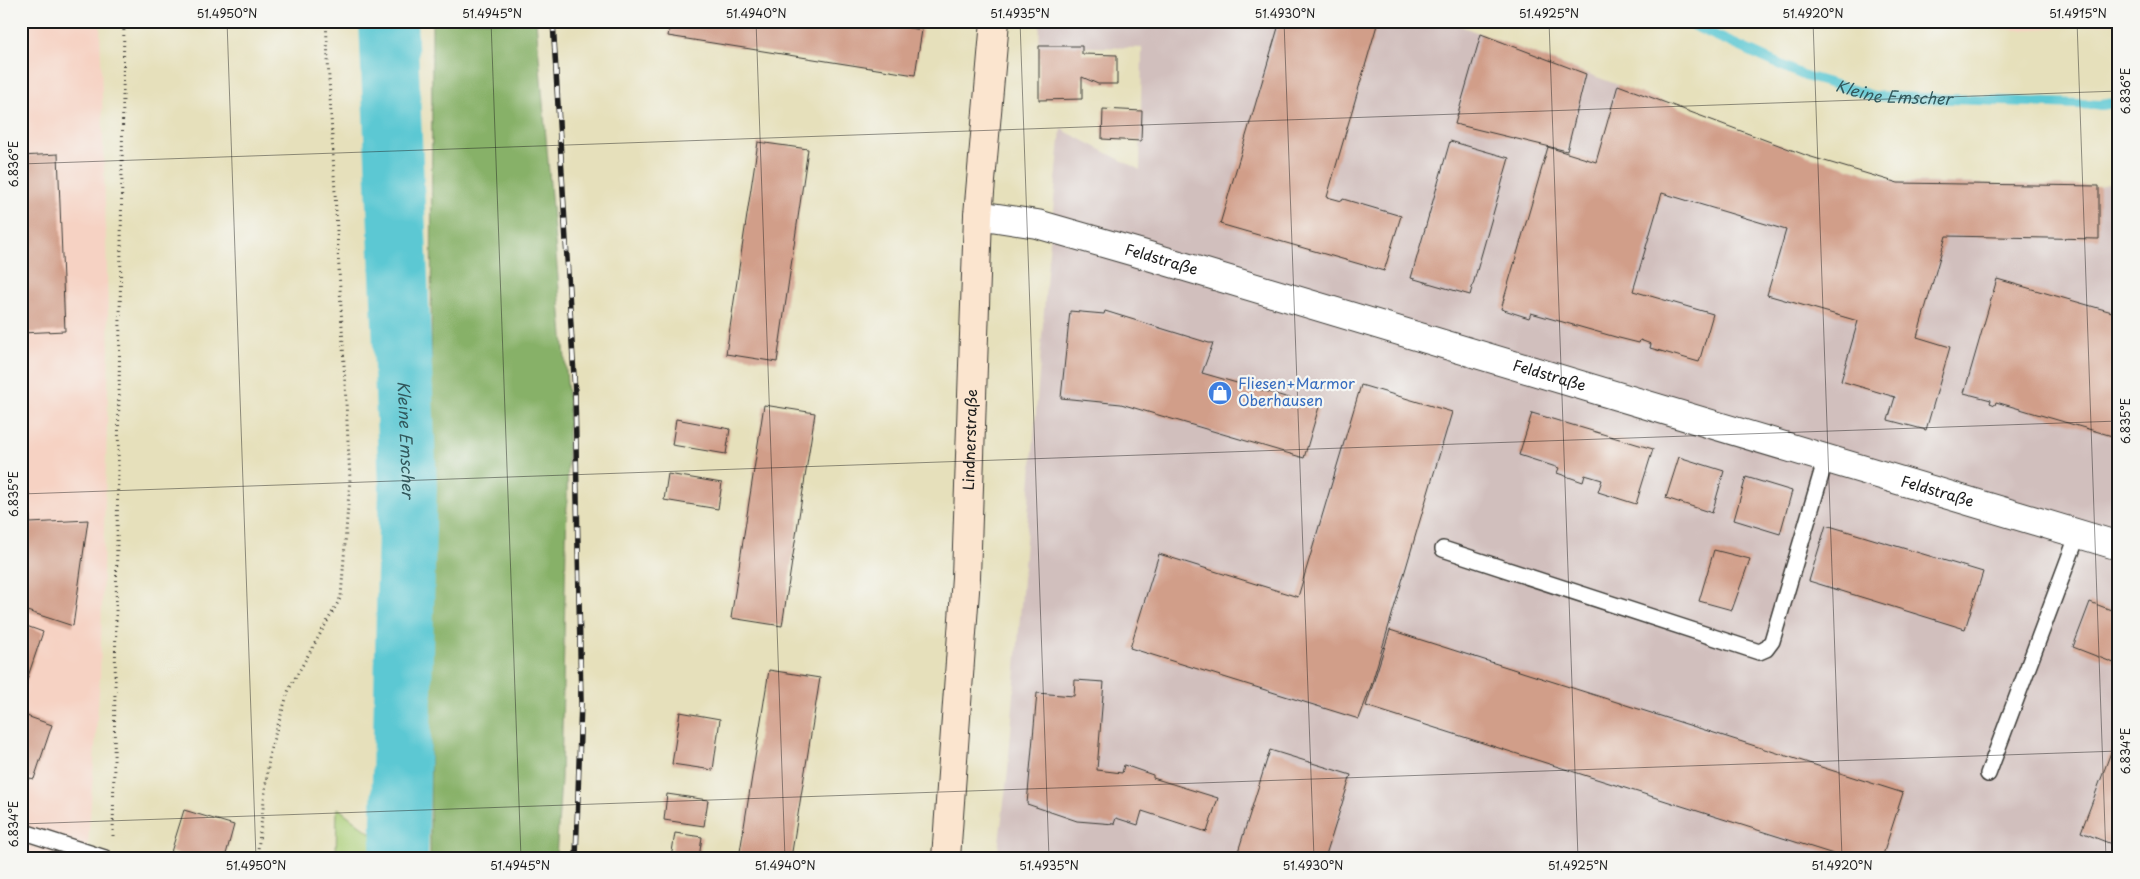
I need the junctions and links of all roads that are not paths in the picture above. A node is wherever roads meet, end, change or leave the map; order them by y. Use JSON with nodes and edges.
{"nodes":[{"id":1,"x":995,"y":21,"type":"edge"},
{"id":2,"x":978,"y":215,"type":"junction"},
{"id":3,"x":1826,"y":458,"type":"junction"},
{"id":4,"x":2078,"y":534,"type":"junction"},
{"id":5,"x":2119,"y":546,"type":"edge"},
{"id":6,"x":1443,"y":549,"type":"dead end"},
{"id":7,"x":1988,"y":774,"type":"dead end"},
{"id":8,"x":21,"y":831,"type":"edge"},
{"id":9,"x":105,"y":858,"type":"edge"},
{"id":10,"x":946,"y":858,"type":"edge"}],
"edges":[{"from":1,"to":2,"type":"street","name":"Lindnerstraße"},
{"from":2,"to":3,"type":"street","name":"Feldstraße"},
{"from":2,"to":10,"type":"street","name":"Lindnerstraße"},
{"from":3,"to":4,"type":"street","name":"Feldstraße"},
{"from":3,"to":6,"type":"lane"},
{"from":4,"to":5,"type":"street","name":"Feldstraße"},
{"from":4,"to":7,"type":"lane"},
{"from":8,"to":9,"type":"lane"}]}
